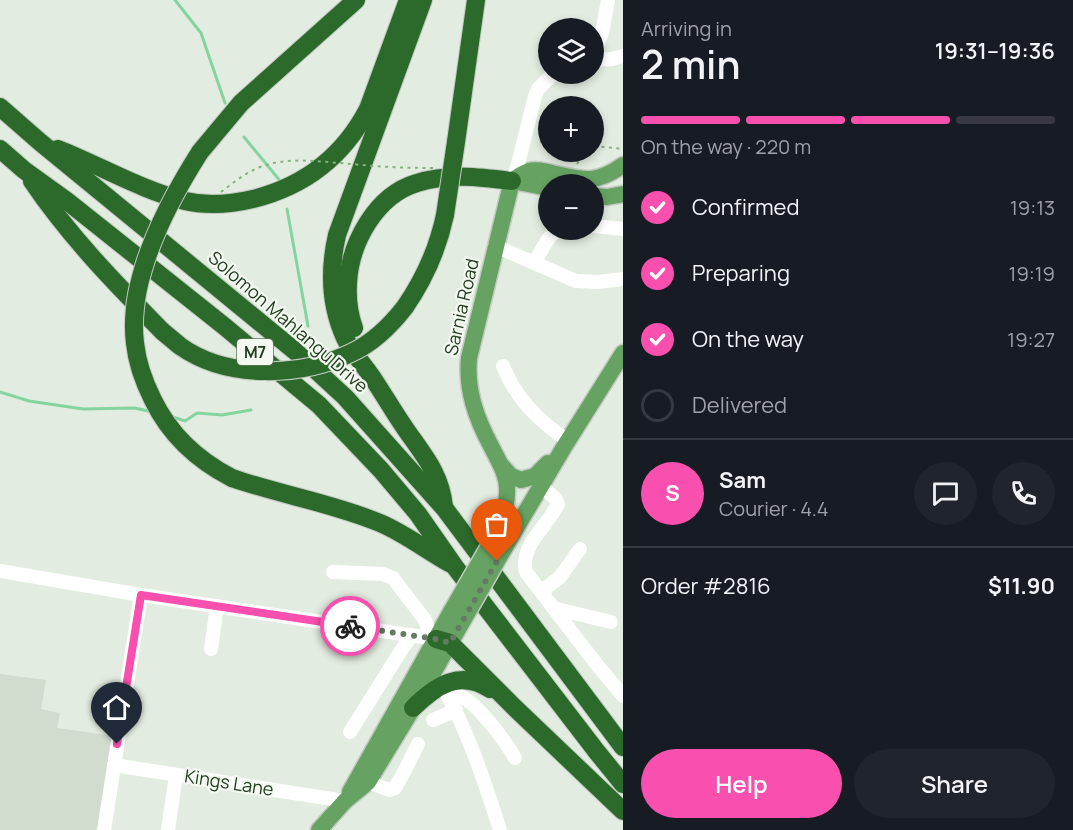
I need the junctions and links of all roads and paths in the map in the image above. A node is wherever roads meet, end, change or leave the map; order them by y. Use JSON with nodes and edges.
{"nodes":[{"id":1,"x":356,"y":0,"type":"edge"},
{"id":2,"x":408,"y":0,"type":"edge"},
{"id":3,"x":423,"y":0,"type":"edge"},
{"id":4,"x":476,"y":0,"type":"edge"},
{"id":5,"x":608,"y":0,"type":"edge"},
{"id":6,"x":604,"y":22,"type":"edge"},
{"id":7,"x":623,"y":56,"type":"edge"},
{"id":8,"x":604,"y":59,"type":"edge"},
{"id":9,"x":543,"y":84,"type":"edge"},
{"id":10,"x":0,"y":107,"type":"edge"},
{"id":11,"x":40,"y":142,"type":"junction"},
{"id":12,"x":604,"y":147,"type":"edge"},
{"id":13,"x":0,"y":149,"type":"edge"},
{"id":14,"x":623,"y":149,"type":"edge"},
{"id":15,"x":623,"y":165,"type":"edge"},
{"id":16,"x":435,"y":168,"type":"dead end"},
{"id":17,"x":24,"y":170,"type":"junction"},
{"id":18,"x":557,"y":174,"type":"edge"},
{"id":19,"x":604,"y":178,"type":"edge"},
{"id":20,"x":623,"y":178,"type":"edge"},
{"id":21,"x":512,"y":181,"type":"junction"},
{"id":22,"x":604,"y":183,"type":"edge"},
{"id":23,"x":538,"y":186,"type":"edge"},
{"id":24,"x":221,"y":192,"type":"dead end"},
{"id":25,"x":623,"y":194,"type":"edge"},
{"id":26,"x":604,"y":196,"type":"edge"},
{"id":27,"x":604,"y":227,"type":"edge"},
{"id":28,"x":623,"y":229,"type":"edge"},
{"id":29,"x":548,"y":240,"type":"edge"},
{"id":30,"x":495,"y":246,"type":"junction"},
{"id":31,"x":534,"y":263,"type":"junction"},
{"id":32,"x":623,"y":279,"type":"edge"},
{"id":33,"x":623,"y":353,"type":"edge"},
{"id":34,"x":503,"y":366,"type":"dead end"},
{"id":35,"x":374,"y":380,"type":"junction"},
{"id":36,"x":566,"y":444,"type":"junction"},
{"id":37,"x":501,"y":466,"type":"junction"},
{"id":38,"x":541,"y":486,"type":"junction"},
{"id":39,"x":445,"y":509,"type":"junction"},
{"id":40,"x":502,"y":538,"type":"junction"},
{"id":41,"x":580,"y":549,"type":"dead end"},
{"id":42,"x":455,"y":567,"type":"junction"},
{"id":43,"x":0,"y":571,"type":"edge"},
{"id":44,"x":333,"y":572,"type":"dead end"},
{"id":45,"x":541,"y":592,"type":"junction"},
{"id":46,"x":141,"y":595,"type":"junction"},
{"id":47,"x":217,"y":606,"type":"junction"},
{"id":48,"x":553,"y":608,"type":"junction"},
{"id":49,"x":611,"y":622,"type":"dead end"},
{"id":50,"x":431,"y":638,"type":"junction"},
{"id":51,"x":211,"y":649,"type":"dead end"},
{"id":52,"x":444,"y":689,"type":"junction"},
{"id":53,"x":623,"y":696,"type":"edge"},
{"id":54,"x":413,"y":708,"type":"junction"},
{"id":55,"x":515,"y":708,"type":"junction"},
{"id":56,"x":456,"y":710,"type":"junction"},
{"id":57,"x":433,"y":720,"type":"dead end"},
{"id":58,"x":350,"y":732,"type":"dead end"},
{"id":59,"x":418,"y":744,"type":"dead end"},
{"id":60,"x":623,"y":747,"type":"edge"},
{"id":61,"x":515,"y":758,"type":"dead end"},
{"id":62,"x":114,"y":765,"type":"junction"},
{"id":63,"x":176,"y":775,"type":"junction"},
{"id":64,"x":368,"y":782,"type":"junction"},
{"id":65,"x":623,"y":784,"type":"edge"},
{"id":66,"x":345,"y":801,"type":"junction"},
{"id":67,"x":623,"y":811,"type":"edge"},
{"id":68,"x":104,"y":830,"type":"edge"},
{"id":69,"x":168,"y":830,"type":"edge"},
{"id":70,"x":319,"y":830,"type":"edge"},
{"id":71,"x":500,"y":830,"type":"edge"}],
"edges":[{"from":1,"to":42,"type":"highway","bridge":true},
{"from":2,"to":11,"type":"highway"},
{"from":3,"to":35,"type":"highway"},
{"from":4,"to":17,"type":"highway","bridge":true},
{"from":5,"to":6,"type":"street"},
{"from":7,"to":8,"type":"street"},
{"from":9,"to":21,"type":"street"},
{"from":10,"to":11,"type":"highway","name":"Solomon Mahlangu Drive","number":"M7"},
{"from":11,"to":39,"type":"highway","name":"Solomon Mahlangu Drive","number":"M7"},
{"from":12,"to":14,"type":"path"},
{"from":13,"to":17,"type":"highway","number":"M7"},
{"from":15,"to":19,"type":"main road"},
{"from":16,"to":24,"type":"path","bridge":true},
{"from":17,"to":42,"type":"highway","number":"M7"},
{"from":18,"to":21,"type":"main road"},
{"from":20,"to":22,"type":"main road"},
{"from":21,"to":23,"type":"main road"},
{"from":21,"to":30,"type":"main road","name":"Sarnia Road"},
{"from":21,"to":35,"type":"highway"},
{"from":25,"to":26,"type":"main road"},
{"from":27,"to":28,"type":"street"},
{"from":29,"to":31,"type":"street"},
{"from":30,"to":31,"type":"street"},
{"from":30,"to":37,"type":"main road","name":"Sarnia Road"},
{"from":31,"to":32,"type":"street"},
{"from":33,"to":36,"type":"main road","name":"Sarnia Road"},
{"from":34,"to":36,"type":"street"},
{"from":35,"to":39,"type":"highway"},
{"from":36,"to":37,"type":"main road"},
{"from":36,"to":38,"type":"main road","name":"Sarnia Road"},
{"from":37,"to":40,"type":"main road","name":"Sarnia Road"},
{"from":38,"to":40,"type":"main road","name":"Sarnia Road"},
{"from":38,"to":45,"type":"street"},
{"from":39,"to":60,"type":"highway","name":"Solomon Mahlangu Drive","number":"M7"},
{"from":40,"to":50,"type":"main road","name":"Sarnia Road","bridge":true},
{"from":41,"to":45,"type":"street"},
{"from":42,"to":65,"type":"highway","number":"M7"},
{"from":43,"to":46,"type":"street"},
{"from":44,"to":50,"type":"street"},
{"from":45,"to":48,"type":"street"},
{"from":46,"to":47,"type":"street"},
{"from":46,"to":62,"type":"street"},
{"from":47,"to":50,"type":"street"},
{"from":47,"to":51,"type":"street"},
{"from":48,"to":49,"type":"street"},
{"from":48,"to":53,"type":"street"},
{"from":50,"to":54,"type":"main road","name":"Sarnia Road"},
{"from":50,"to":55,"type":"highway"},
{"from":50,"to":58,"type":"street"},
{"from":50,"to":66,"type":"main road","name":"Sarnia Road"},
{"from":52,"to":54,"type":"highway"},
{"from":52,"to":55,"type":"highway"},
{"from":52,"to":56,"type":"street"},
{"from":52,"to":61,"type":"street"},
{"from":54,"to":64,"type":"main road","name":"Sarnia Road"},
{"from":55,"to":67,"type":"highway"},
{"from":56,"to":57,"type":"street"},
{"from":56,"to":71,"type":"street"},
{"from":59,"to":64,"type":"street"},
{"from":62,"to":63,"type":"street","name":"Kings Lane"},
{"from":62,"to":68,"type":"street"},
{"from":63,"to":66,"type":"street","name":"Kings Lane"},
{"from":63,"to":69,"type":"street"},
{"from":64,"to":66,"type":"main road","name":"Sarnia Road"},
{"from":66,"to":70,"type":"main road","name":"Sarnia Road"}]}
